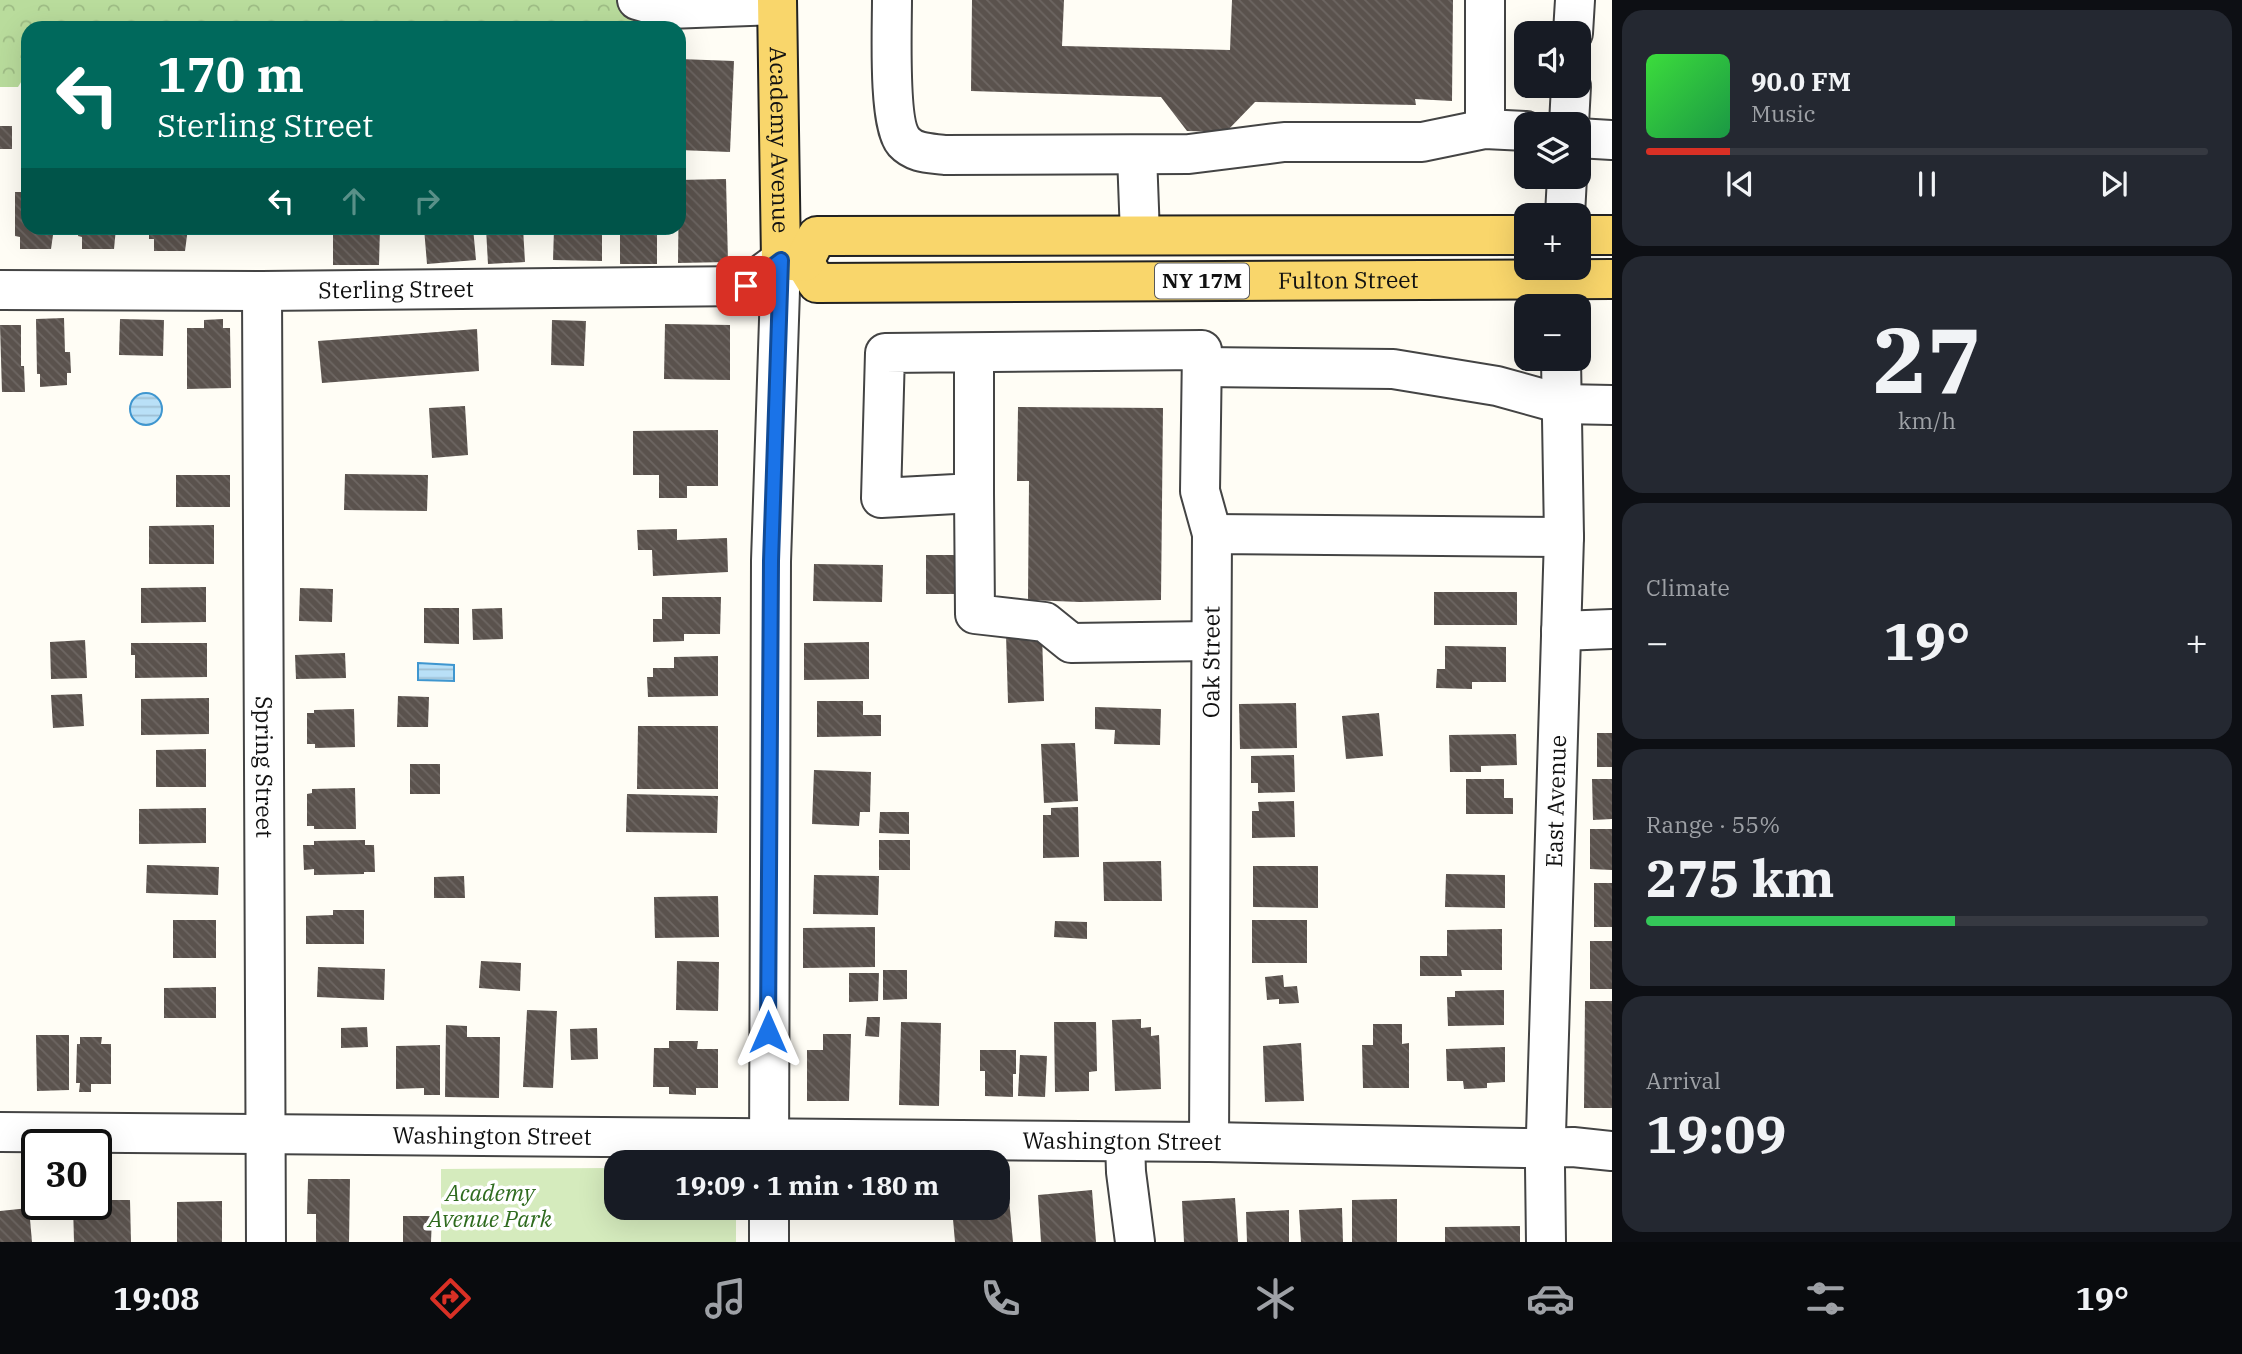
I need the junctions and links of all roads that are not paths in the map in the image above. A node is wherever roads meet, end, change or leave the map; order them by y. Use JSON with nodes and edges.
{"nodes":[{"id":1,"x":637,"y":0,"type":"edge"},
{"id":2,"x":892,"y":0,"type":"edge"},
{"id":3,"x":1485,"y":0,"type":"edge"},
{"id":4,"x":1575,"y":0,"type":"edge"},
{"id":5,"x":777,"y":2,"type":"edge"},
{"id":6,"x":1574,"y":21,"type":"edge"},
{"id":7,"x":1485,"y":130,"type":"junction"},
{"id":8,"x":1514,"y":131,"type":"edge"},
{"id":9,"x":1591,"y":139,"type":"edge"},
{"id":10,"x":1612,"y":140,"type":"edge"},
{"id":11,"x":1137,"y":155,"type":"junction"},
{"id":12,"x":1514,"y":234,"type":"edge"},
{"id":13,"x":1140,"y":235,"type":"junction"},
{"id":14,"x":1591,"y":235,"type":"edge"},
{"id":15,"x":1612,"y":235,"type":"edge"},
{"id":16,"x":793,"y":261,"type":"junction"},
{"id":17,"x":1612,"y":279,"type":"edge"},
{"id":18,"x":1562,"y":285,"type":"edge"},
{"id":19,"x":0,"y":290,"type":"edge"},
{"id":20,"x":262,"y":291,"type":"junction"},
{"id":21,"x":974,"y":353,"type":"junction"},
{"id":22,"x":1202,"y":367,"type":"junction"},
{"id":23,"x":1561,"y":371,"type":"edge"},
{"id":24,"x":1562,"y":404,"type":"junction"},
{"id":25,"x":1612,"y":405,"type":"edge"},
{"id":26,"x":974,"y":493,"type":"junction"},
{"id":27,"x":1212,"y":534,"type":"junction"},
{"id":28,"x":1564,"y":537,"type":"junction"},
{"id":29,"x":1612,"y":629,"type":"edge"},
{"id":30,"x":1561,"y":631,"type":"junction"},
{"id":31,"x":1211,"y":642,"type":"junction"},
{"id":32,"x":0,"y":1132,"type":"edge"},
{"id":33,"x":264,"y":1134,"type":"junction"},
{"id":34,"x":1125,"y":1142,"type":"junction"},
{"id":35,"x":1209,"y":1142,"type":"junction"},
{"id":36,"x":1547,"y":1147,"type":"junction"},
{"id":37,"x":739,"y":1150,"type":"edge"},
{"id":38,"x":769,"y":1150,"type":"edge"},
{"id":39,"x":809,"y":1150,"type":"edge"},
{"id":40,"x":1612,"y":1151,"type":"edge"},
{"id":41,"x":769,"y":1220,"type":"edge"},
{"id":42,"x":266,"y":1242,"type":"edge"},
{"id":43,"x":769,"y":1242,"type":"edge"},
{"id":44,"x":1135,"y":1242,"type":"edge"},
{"id":45,"x":1546,"y":1242,"type":"edge"}],
"edges":[{"from":1,"to":5,"type":"street"},
{"from":2,"to":11,"type":"street"},
{"from":3,"to":7,"type":"street"},
{"from":4,"to":6,"type":"street"},
{"from":5,"to":16,"type":"main road","name":"Academy Avenue"},
{"from":7,"to":8,"type":"street"},
{"from":7,"to":11,"type":"street"},
{"from":9,"to":10,"type":"street"},
{"from":11,"to":13,"type":"street"},
{"from":12,"to":13,"type":"main road","name":"Fulton Street","number":"NY 17M"},
{"from":13,"to":16,"type":"main road","name":"Fulton Street","number":"NY 17M"},
{"from":14,"to":15,"type":"main road"},
{"from":16,"to":18,"type":"main road","name":"Fulton Street","number":"NY 17M"},
{"from":16,"to":20,"type":"street","name":"Sterling Street"},
{"from":16,"to":38,"type":"street","name":"Academy Avenue"},
{"from":17,"to":18,"type":"main road","name":"Fulton Street","number":"NY 17M"},
{"from":19,"to":20,"type":"street","name":"Sterling Street"},
{"from":20,"to":33,"type":"street","name":"Spring Street"},
{"from":21,"to":22,"type":"street"},
{"from":21,"to":26,"type":"street"},
{"from":21,"to":26,"type":"street"},
{"from":22,"to":24,"type":"street"},
{"from":22,"to":27,"type":"street","name":"Oak Street"},
{"from":23,"to":24,"type":"street","name":"East Avenue"},
{"from":24,"to":25,"type":"street"},
{"from":24,"to":28,"type":"street","name":"East Avenue"},
{"from":26,"to":31,"type":"street"},
{"from":27,"to":28,"type":"street"},
{"from":27,"to":31,"type":"street","name":"Oak Street"},
{"from":28,"to":30,"type":"street","name":"East Avenue"},
{"from":29,"to":30,"type":"street"},
{"from":30,"to":36,"type":"street","name":"East Avenue"},
{"from":31,"to":35,"type":"street","name":"Oak Street"},
{"from":32,"to":33,"type":"street","name":"Washington Street"},
{"from":33,"to":37,"type":"street","name":"Washington Street"},
{"from":33,"to":42,"type":"street","name":"Spring Street"},
{"from":34,"to":35,"type":"street","name":"Washington Street"},
{"from":34,"to":39,"type":"street","name":"Washington Street"},
{"from":34,"to":44,"type":"street"},
{"from":35,"to":36,"type":"street","name":"Washington Street"},
{"from":36,"to":40,"type":"street","name":"Washington Street"},
{"from":36,"to":45,"type":"street","name":"East Avenue"},
{"from":41,"to":43,"type":"street"}]}
